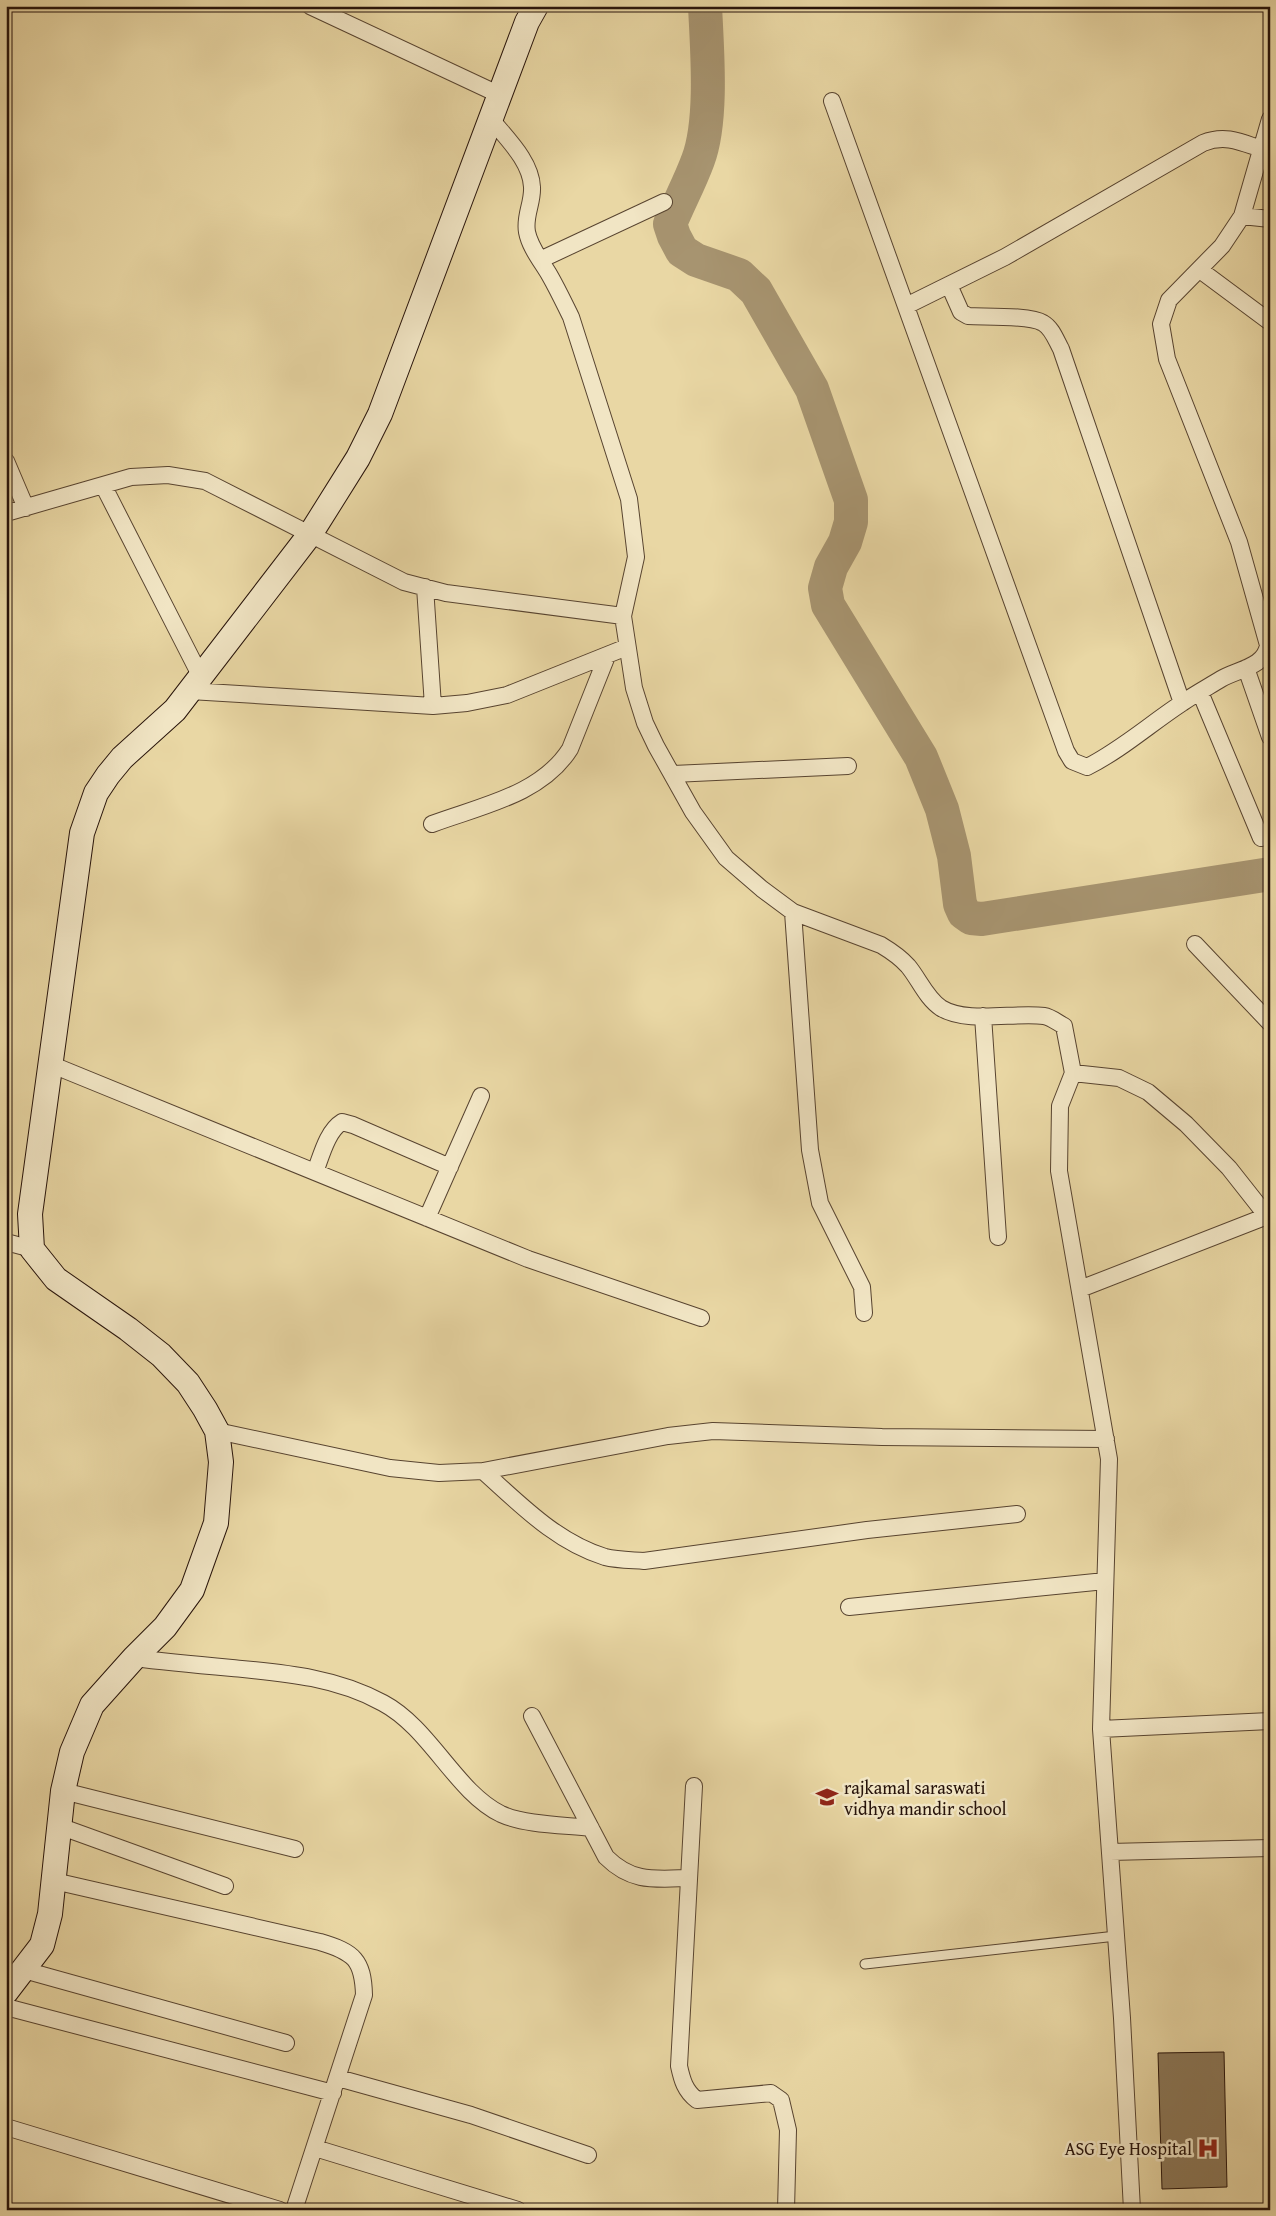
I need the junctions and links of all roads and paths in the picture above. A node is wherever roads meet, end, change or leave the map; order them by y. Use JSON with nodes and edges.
{"nodes":[{"id":1,"x":310,"y":6,"type":"edge"},
{"id":2,"x":536,"y":6,"type":"edge"},
{"id":3,"x":500,"y":95,"type":"junction"},
{"id":4,"x":832,"y":101,"type":"dead end"},
{"id":5,"x":491,"y":119,"type":"junction"},
{"id":6,"x":1270,"y":119,"type":"edge"},
{"id":7,"x":1261,"y":149,"type":"junction"},
{"id":8,"x":664,"y":202,"type":"dead end"},
{"id":9,"x":1242,"y":216,"type":"junction"},
{"id":10,"x":1270,"y":219,"type":"edge"},
{"id":11,"x":540,"y":260,"type":"junction"},
{"id":12,"x":1200,"y":270,"type":"junction"},
{"id":13,"x":949,"y":285,"type":"junction"},
{"id":14,"x":906,"y":306,"type":"junction"},
{"id":15,"x":1270,"y":322,"type":"edge"},
{"id":16,"x":6,"y":461,"type":"edge"},
{"id":17,"x":103,"y":485,"type":"junction"},
{"id":18,"x":26,"y":508,"type":"junction"},
{"id":19,"x":6,"y":513,"type":"edge"},
{"id":20,"x":311,"y":533,"type":"junction"},
{"id":21,"x":425,"y":587,"type":"junction"},
{"id":22,"x":623,"y":616,"type":"junction"},
{"id":23,"x":627,"y":648,"type":"junction"},
{"id":24,"x":1268,"y":654,"type":"edge"},
{"id":25,"x":607,"y":656,"type":"junction"},
{"id":26,"x":1246,"y":668,"type":"junction"},
{"id":27,"x":195,"y":684,"type":"junction"},
{"id":28,"x":1200,"y":692,"type":"junction"},
{"id":29,"x":1182,"y":703,"type":"junction"},
{"id":30,"x":432,"y":706,"type":"junction"},
{"id":31,"x":1270,"y":737,"type":"edge"},
{"id":32,"x":848,"y":766,"type":"dead end"},
{"id":33,"x":673,"y":774,"type":"junction"},
{"id":34,"x":432,"y":824,"type":"dead end"},
{"id":35,"x":1262,"y":838,"type":"dead end"},
{"id":36,"x":793,"y":912,"type":"junction"},
{"id":37,"x":1195,"y":944,"type":"dead end"},
{"id":38,"x":983,"y":1016,"type":"junction"},
{"id":39,"x":1270,"y":1023,"type":"edge"},
{"id":40,"x":50,"y":1064,"type":"junction"},
{"id":41,"x":1073,"y":1073,"type":"junction"},
{"id":42,"x":481,"y":1096,"type":"dead end"},
{"id":43,"x":450,"y":1167,"type":"junction"},
{"id":44,"x":315,"y":1172,"type":"junction"},
{"id":45,"x":1269,"y":1216,"type":"edge"},
{"id":46,"x":427,"y":1218,"type":"junction"},
{"id":47,"x":998,"y":1237,"type":"dead end"},
{"id":48,"x":6,"y":1242,"type":"edge"},
{"id":49,"x":32,"y":1249,"type":"junction"},
{"id":50,"x":1080,"y":1289,"type":"junction"},
{"id":51,"x":864,"y":1313,"type":"dead end"},
{"id":52,"x":701,"y":1318,"type":"dead end"},
{"id":53,"x":217,"y":1431,"type":"junction"},
{"id":54,"x":1106,"y":1439,"type":"junction"},
{"id":55,"x":483,"y":1470,"type":"junction"},
{"id":56,"x":1017,"y":1514,"type":"dead end"},
{"id":57,"x":1106,"y":1581,"type":"junction"},
{"id":58,"x":849,"y":1607,"type":"dead end"},
{"id":59,"x":134,"y":1658,"type":"junction"},
{"id":60,"x":532,"y":1716,"type":"dead end"},
{"id":61,"x":1270,"y":1721,"type":"edge"},
{"id":62,"x":1100,"y":1729,"type":"junction"},
{"id":63,"x":694,"y":1786,"type":"dead end"},
{"id":64,"x":62,"y":1791,"type":"junction"},
{"id":65,"x":59,"y":1826,"type":"junction"},
{"id":66,"x":591,"y":1828,"type":"junction"},
{"id":67,"x":1270,"y":1848,"type":"edge"},
{"id":68,"x":295,"y":1849,"type":"dead end"},
{"id":69,"x":1110,"y":1852,"type":"junction"},
{"id":70,"x":689,"y":1878,"type":"junction"},
{"id":71,"x":54,"y":1881,"type":"junction"},
{"id":72,"x":225,"y":1886,"type":"dead end"},
{"id":73,"x":1116,"y":1936,"type":"junction"},
{"id":74,"x":865,"y":1964,"type":"dead end"},
{"id":75,"x":24,"y":1970,"type":"junction"},
{"id":76,"x":6,"y":1992,"type":"edge"},
{"id":77,"x":6,"y":2007,"type":"edge"},
{"id":78,"x":286,"y":2042,"type":"dead end"},
{"id":79,"x":336,"y":2086,"type":"junction"},
{"id":80,"x":6,"y":2127,"type":"edge"},
{"id":81,"x":315,"y":2148,"type":"junction"},
{"id":82,"x":588,"y":2155,"type":"dead end"},
{"id":83,"x":280,"y":2210,"type":"edge"},
{"id":84,"x":294,"y":2210,"type":"edge"},
{"id":85,"x":518,"y":2210,"type":"edge"},
{"id":86,"x":786,"y":2210,"type":"edge"},
{"id":87,"x":1132,"y":2210,"type":"edge"}],
"edges":[{"from":1,"to":3,"type":"street"},
{"from":2,"to":3,"type":"street"},
{"from":3,"to":5,"type":"street"},
{"from":4,"to":14,"type":"street"},
{"from":5,"to":11,"type":"street"},
{"from":5,"to":20,"type":"street"},
{"from":6,"to":7,"type":"street"},
{"from":7,"to":9,"type":"street"},
{"from":7,"to":13,"type":"street"},
{"from":8,"to":11,"type":"street"},
{"from":9,"to":10,"type":"street"},
{"from":9,"to":12,"type":"street"},
{"from":11,"to":22,"type":"street"},
{"from":12,"to":15,"type":"street"},
{"from":12,"to":24,"type":"street"},
{"from":13,"to":14,"type":"street"},
{"from":13,"to":29,"type":"street"},
{"from":14,"to":29,"type":"street"},
{"from":16,"to":18,"type":"street"},
{"from":17,"to":18,"type":"street"},
{"from":17,"to":20,"type":"street"},
{"from":17,"to":27,"type":"street"},
{"from":18,"to":19,"type":"street"},
{"from":20,"to":21,"type":"street"},
{"from":20,"to":27,"type":"street"},
{"from":21,"to":22,"type":"street"},
{"from":21,"to":30,"type":"street"},
{"from":22,"to":23,"type":"street"},
{"from":23,"to":25,"type":"street"},
{"from":23,"to":33,"type":"street"},
{"from":24,"to":26,"type":"street"},
{"from":25,"to":30,"type":"street"},
{"from":25,"to":34,"type":"street"},
{"from":26,"to":28,"type":"street"},
{"from":26,"to":31,"type":"street"},
{"from":27,"to":30,"type":"street"},
{"from":27,"to":40,"type":"street"},
{"from":28,"to":29,"type":"street"},
{"from":28,"to":35,"type":"street"},
{"from":32,"to":33,"type":"street"},
{"from":33,"to":36,"type":"street"},
{"from":36,"to":38,"type":"street"},
{"from":36,"to":51,"type":"street"},
{"from":37,"to":39,"type":"street"},
{"from":38,"to":41,"type":"street"},
{"from":38,"to":47,"type":"street"},
{"from":40,"to":44,"type":"street"},
{"from":40,"to":49,"type":"street"},
{"from":41,"to":45,"type":"street"},
{"from":41,"to":50,"type":"street"},
{"from":42,"to":43,"type":"street"},
{"from":43,"to":44,"type":"street"},
{"from":43,"to":46,"type":"street"},
{"from":44,"to":46,"type":"street"},
{"from":45,"to":50,"type":"street"},
{"from":46,"to":52,"type":"street"},
{"from":48,"to":49,"type":"street"},
{"from":49,"to":53,"type":"street"},
{"from":50,"to":54,"type":"street"},
{"from":53,"to":55,"type":"street"},
{"from":53,"to":59,"type":"street"},
{"from":54,"to":55,"type":"street"},
{"from":54,"to":57,"type":"street"},
{"from":55,"to":56,"type":"street"},
{"from":57,"to":58,"type":"street"},
{"from":57,"to":62,"type":"street"},
{"from":59,"to":64,"type":"street"},
{"from":59,"to":66,"type":"street"},
{"from":60,"to":66,"type":"street"},
{"from":61,"to":62,"type":"street"},
{"from":62,"to":69,"type":"street"},
{"from":63,"to":70,"type":"street"},
{"from":64,"to":65,"type":"street"},
{"from":64,"to":68,"type":"street"},
{"from":65,"to":71,"type":"street"},
{"from":65,"to":72,"type":"street"},
{"from":66,"to":70,"type":"street"},
{"from":67,"to":69,"type":"street"},
{"from":69,"to":73,"type":"street"},
{"from":70,"to":86,"type":"street"},
{"from":71,"to":75,"type":"street"},
{"from":71,"to":79,"type":"street"},
{"from":73,"to":74,"type":"lane"},
{"from":73,"to":87,"type":"street"},
{"from":75,"to":76,"type":"street"},
{"from":75,"to":78,"type":"street"},
{"from":77,"to":79,"type":"street"},
{"from":79,"to":81,"type":"street"},
{"from":79,"to":82,"type":"street"},
{"from":80,"to":83,"type":"street"},
{"from":81,"to":84,"type":"street"},
{"from":81,"to":85,"type":"street"}]}
